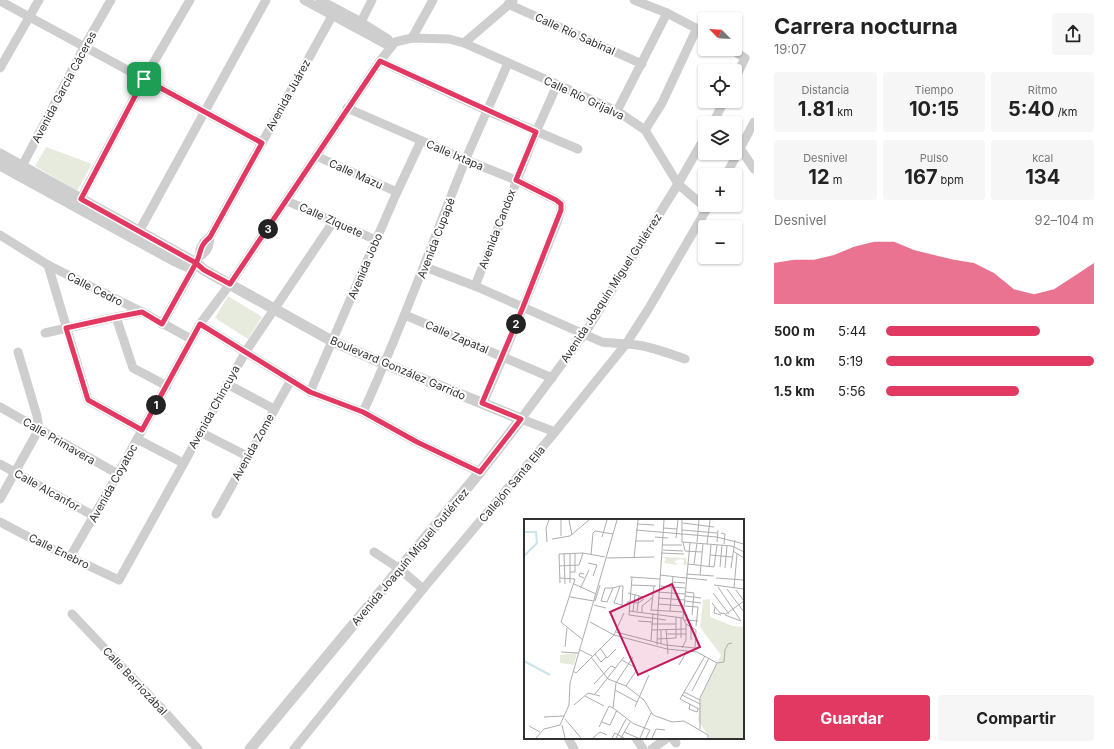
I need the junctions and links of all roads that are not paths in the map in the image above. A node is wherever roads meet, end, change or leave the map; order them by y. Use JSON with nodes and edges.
{"nodes":[{"id":1,"x":39,"y":0,"type":"edge"},
{"id":2,"x":111,"y":0,"type":"edge"},
{"id":3,"x":190,"y":0,"type":"edge"},
{"id":4,"x":266,"y":0,"type":"edge"},
{"id":5,"x":304,"y":0,"type":"edge"},
{"id":6,"x":320,"y":0,"type":"edge"},
{"id":7,"x":372,"y":0,"type":"edge"},
{"id":8,"x":433,"y":0,"type":"edge"},
{"id":9,"x":634,"y":0,"type":"edge"},
{"id":10,"x":0,"y":1,"type":"edge"},
{"id":11,"x":511,"y":2,"type":"edge"},
{"id":12,"x":667,"y":13,"type":"junction"},
{"id":13,"x":30,"y":16,"type":"junction"},
{"id":14,"x":332,"y":16,"type":"junction"},
{"id":15,"x":361,"y":22,"type":"junction"},
{"id":16,"x":698,"y":29,"type":"edge"},
{"id":17,"x":698,"y":37,"type":"edge"},
{"id":18,"x":412,"y":38,"type":"junction"},
{"id":19,"x":464,"y":43,"type":"junction"},
{"id":20,"x":393,"y":45,"type":"junction"},
{"id":21,"x":84,"y":47,"type":"junction"},
{"id":22,"x":742,"y":56,"type":"edge"},
{"id":23,"x":380,"y":61,"type":"junction"},
{"id":24,"x":508,"y":63,"type":"junction"},
{"id":25,"x":642,"y":64,"type":"junction"},
{"id":26,"x":742,"y":64,"type":"edge"},
{"id":27,"x":0,"y":68,"type":"edge"},
{"id":28,"x":144,"y":79,"type":"junction"},
{"id":29,"x":558,"y":85,"type":"junction"},
{"id":30,"x":347,"y":108,"type":"junction"},
{"id":31,"x":204,"y":111,"type":"junction"},
{"id":32,"x":488,"y":111,"type":"junction"},
{"id":33,"x":617,"y":111,"type":"junction"},
{"id":34,"x":754,"y":122,"type":"edge"},
{"id":35,"x":644,"y":130,"type":"junction"},
{"id":36,"x":536,"y":132,"type":"junction"},
{"id":37,"x":421,"y":141,"type":"junction"},
{"id":38,"x":262,"y":143,"type":"junction"},
{"id":39,"x":742,"y":144,"type":"edge"},
{"id":40,"x":578,"y":149,"type":"dead end"},
{"id":41,"x":698,"y":149,"type":"edge"},
{"id":42,"x":742,"y":151,"type":"edge"},
{"id":43,"x":0,"y":154,"type":"edge"},
{"id":44,"x":316,"y":156,"type":"junction"},
{"id":45,"x":466,"y":160,"type":"junction"},
{"id":46,"x":0,"y":165,"type":"edge"},
{"id":47,"x":754,"y":169,"type":"edge"},
{"id":48,"x":20,"y":170,"type":"junction"},
{"id":49,"x":516,"y":180,"type":"junction"},
{"id":50,"x":678,"y":184,"type":"junction"},
{"id":51,"x":397,"y":192,"type":"junction"},
{"id":52,"x":698,"y":199,"type":"edge"},
{"id":53,"x":287,"y":201,"type":"junction"},
{"id":54,"x":79,"y":203,"type":"junction"},
{"id":55,"x":705,"y":212,"type":"edge"},
{"id":56,"x":333,"y":222,"type":"junction"},
{"id":57,"x":0,"y":235,"type":"edge"},
{"id":58,"x":137,"y":235,"type":"junction"},
{"id":59,"x":376,"y":240,"type":"junction"},
{"id":60,"x":48,"y":265,"type":"junction"},
{"id":61,"x":198,"y":265,"type":"junction"},
{"id":62,"x":425,"y":267,"type":"junction"},
{"id":63,"x":230,"y":284,"type":"junction"},
{"id":64,"x":475,"y":286,"type":"junction"},
{"id":65,"x":523,"y":307,"type":"junction"},
{"id":66,"x":274,"y":308,"type":"junction"},
{"id":67,"x":142,"y":312,"type":"junction"},
{"id":68,"x":406,"y":315,"type":"junction"},
{"id":69,"x":116,"y":317,"type":"junction"},
{"id":70,"x":162,"y":324,"type":"junction"},
{"id":71,"x":200,"y":324,"type":"junction"},
{"id":72,"x":66,"y":328,"type":"junction"},
{"id":73,"x":45,"y":333,"type":"dead end"},
{"id":74,"x":585,"y":333,"type":"junction"},
{"id":75,"x":191,"y":339,"type":"junction"},
{"id":76,"x":332,"y":341,"type":"junction"},
{"id":77,"x":626,"y":344,"type":"junction"},
{"id":78,"x":246,"y":351,"type":"junction"},
{"id":79,"x":18,"y":352,"type":"dead end"},
{"id":80,"x":503,"y":357,"type":"junction"},
{"id":81,"x":685,"y":359,"type":"dead end"},
{"id":82,"x":385,"y":364,"type":"junction"},
{"id":83,"x":552,"y":378,"type":"junction"},
{"id":84,"x":291,"y":380,"type":"junction"},
{"id":85,"x":227,"y":384,"type":"junction"},
{"id":86,"x":167,"y":386,"type":"junction"},
{"id":87,"x":310,"y":392,"type":"junction"},
{"id":88,"x":482,"y":403,"type":"junction"},
{"id":89,"x":0,"y":407,"type":"edge"},
{"id":90,"x":274,"y":409,"type":"junction"},
{"id":91,"x":363,"y":412,"type":"junction"},
{"id":92,"x":521,"y":419,"type":"junction"},
{"id":93,"x":39,"y":429,"type":"junction"},
{"id":94,"x":142,"y":430,"type":"junction"},
{"id":95,"x":200,"y":432,"type":"junction"},
{"id":96,"x":555,"y":432,"type":"junction"},
{"id":97,"x":137,"y":439,"type":"junction"},
{"id":98,"x":247,"y":456,"type":"junction"},
{"id":99,"x":183,"y":463,"type":"junction"},
{"id":100,"x":0,"y":464,"type":"edge"},
{"id":101,"x":480,"y":472,"type":"junction"},
{"id":102,"x":15,"y":473,"type":"junction"},
{"id":103,"x":118,"y":474,"type":"junction"},
{"id":104,"x":0,"y":498,"type":"edge"},
{"id":105,"x":216,"y":514,"type":"dead end"},
{"id":106,"x":94,"y":516,"type":"junction"},
{"id":107,"x":0,"y":522,"type":"edge"},
{"id":108,"x":374,"y":552,"type":"dead end"},
{"id":109,"x":70,"y":557,"type":"junction"},
{"id":110,"x":400,"y":569,"type":"junction"},
{"id":111,"x":119,"y":580,"type":"joint"},
{"id":112,"x":423,"y":589,"type":"junction"},
{"id":113,"x":72,"y":614,"type":"dead end"},
{"id":114,"x":569,"y":739,"type":"edge"},
{"id":115,"x":637,"y":739,"type":"edge"},
{"id":116,"x":666,"y":739,"type":"edge"},
{"id":117,"x":198,"y":749,"type":"edge"},
{"id":118,"x":250,"y":749,"type":"edge"},
{"id":119,"x":294,"y":749,"type":"edge"},
{"id":120,"x":574,"y":749,"type":"edge"},
{"id":121,"x":643,"y":749,"type":"edge"},
{"id":122,"x":652,"y":749,"type":"edge"}],
"edges":[{"from":1,"to":13,"type":"street"},
{"from":2,"to":21,"type":"street","name":"Avenida García Cáceres"},
{"from":3,"to":28,"type":"street"},
{"from":4,"to":31,"type":"street"},
{"from":5,"to":14,"type":"street"},
{"from":6,"to":15,"type":"street"},
{"from":7,"to":15,"type":"street"},
{"from":8,"to":18,"type":"street"},
{"from":9,"to":12,"type":"street"},
{"from":10,"to":13,"type":"street"},
{"from":11,"to":19,"type":"street"},
{"from":11,"to":25,"type":"street","name":"Calle Río Sabinal"},
{"from":12,"to":16,"type":"street"},
{"from":12,"to":25,"type":"street"},
{"from":13,"to":21,"type":"street"},
{"from":13,"to":27,"type":"street"},
{"from":14,"to":20,"type":"street"},
{"from":14,"to":38,"type":"street","name":"Avenida Juárez"},
{"from":15,"to":20,"type":"street"},
{"from":17,"to":35,"type":"street"},
{"from":18,"to":19,"type":"street","name":"Calle Río Grijalva"},
{"from":18,"to":20,"type":"street","name":"Calle Río Grijalva"},
{"from":19,"to":24,"type":"street","name":"Calle Río Grijalva"},
{"from":20,"to":23,"type":"street","name":"Avenida Coyatoc"},
{"from":21,"to":28,"type":"street"},
{"from":21,"to":48,"type":"street","name":"Avenida García Cáceres"},
{"from":22,"to":26,"type":"street"},
{"from":23,"to":30,"type":"street","name":"Avenida Coyatoc"},
{"from":23,"to":32,"type":"street"},
{"from":24,"to":29,"type":"street","name":"Calle Río Grijalva"},
{"from":24,"to":32,"type":"street","name":"Avenida Cupapé"},
{"from":25,"to":33,"type":"street"},
{"from":28,"to":31,"type":"street"},
{"from":28,"to":54,"type":"street"},
{"from":29,"to":33,"type":"street","name":"Calle Río Grijalva"},
{"from":29,"to":36,"type":"street","name":"Avenida Candox"},
{"from":30,"to":37,"type":"street","name":"Calle Ixtapa"},
{"from":30,"to":44,"type":"street","name":"Avenida Coyatoc"},
{"from":31,"to":38,"type":"street"},
{"from":31,"to":58,"type":"street"},
{"from":32,"to":36,"type":"street"},
{"from":32,"to":45,"type":"street","name":"Avenida Cupapé"},
{"from":33,"to":35,"type":"street","name":"Calle Río Grijalva"},
{"from":34,"to":39,"type":"street"},
{"from":35,"to":50,"type":"street","name":"Calle Río Grijalva"},
{"from":36,"to":40,"type":"street"},
{"from":36,"to":49,"type":"street","name":"Avenida Candox"},
{"from":37,"to":45,"type":"street","name":"Calle Ixtapa"},
{"from":37,"to":51,"type":"street","name":"Avenida Jobo"},
{"from":38,"to":61,"type":"street","name":"Avenida Juárez"},
{"from":41,"to":50,"type":"street","name":"Avenida Joaquín Miguel Gutiérrez"},
{"from":42,"to":47,"type":"street"},
{"from":43,"to":48,"type":"street","name":"Boulevard González Garrido"},
{"from":44,"to":51,"type":"street","name":"Calle Mazu"},
{"from":44,"to":53,"type":"street","name":"Avenida Coyatoc"},
{"from":45,"to":49,"type":"street","name":"Calle Ixtapa"},
{"from":45,"to":62,"type":"street","name":"Avenida Cupapé"},
{"from":46,"to":48,"type":"street","name":"Boulevard González Garrido"},
{"from":48,"to":54,"type":"street","name":"Boulevard González Garrido"},
{"from":49,"to":64,"type":"street","name":"Avenida Candox"},
{"from":49,"to":65,"type":"street","name":"Calle Ixtapa"},
{"from":50,"to":52,"type":"street","name":"Calle Río Grijalva"},
{"from":50,"to":74,"type":"street","name":"Avenida Joaquín Miguel Gutiérrez"},
{"from":51,"to":59,"type":"street","name":"Avenida Jobo"},
{"from":53,"to":56,"type":"street","name":"Calle Ziquete"},
{"from":53,"to":63,"type":"street","name":"Avenida Coyatoc"},
{"from":54,"to":58,"type":"street","name":"Boulevard González Garrido"},
{"from":55,"to":77,"type":"street","name":"Callejón Santa Ella"},
{"from":56,"to":59,"type":"street","name":"Calle Ziquete"},
{"from":56,"to":66,"type":"street","name":"Avenida Chincuya"},
{"from":57,"to":60,"type":"street","name":"Calle Cedro"},
{"from":58,"to":61,"type":"street","name":"Boulevard González Garrido"},
{"from":59,"to":76,"type":"street","name":"Avenida Jobo"},
{"from":60,"to":67,"type":"street","name":"Calle Cedro"},
{"from":60,"to":72,"type":"street"},
{"from":61,"to":63,"type":"street","name":"Boulevard González Garrido"},
{"from":61,"to":70,"type":"street","name":"Avenida Juárez"},
{"from":62,"to":64,"type":"street"},
{"from":62,"to":68,"type":"street","name":"Avenida Cupapé"},
{"from":63,"to":66,"type":"street","name":"Boulevard González Garrido"},
{"from":63,"to":71,"type":"street","name":"Avenida Coyatoc"},
{"from":64,"to":65,"type":"street"},
{"from":65,"to":74,"type":"street"},
{"from":65,"to":80,"type":"street"},
{"from":66,"to":76,"type":"street","name":"Boulevard González Garrido"},
{"from":66,"to":78,"type":"street","name":"Avenida Chincuya"},
{"from":67,"to":69,"type":"street"},
{"from":67,"to":70,"type":"street","name":"Calle Cedro"},
{"from":68,"to":80,"type":"street","name":"Calle Zapatal"},
{"from":68,"to":82,"type":"street","name":"Avenida Cupapé"},
{"from":69,"to":72,"type":"street"},
{"from":69,"to":86,"type":"street"},
{"from":70,"to":75,"type":"street","name":"Calle Cedro"},
{"from":71,"to":75,"type":"street","name":"Avenida Coyatoc"},
{"from":71,"to":78,"type":"street"},
{"from":72,"to":73,"type":"street"},
{"from":72,"to":94,"type":"street"},
{"from":74,"to":77,"type":"street"},
{"from":74,"to":83,"type":"street","name":"Avenida Joaquín Miguel Gutiérrez"},
{"from":75,"to":86,"type":"street","name":"Avenida Coyatoc"},
{"from":76,"to":82,"type":"street","name":"Boulevard González Garrido"},
{"from":76,"to":87,"type":"street","name":"Avenida Jobo"},
{"from":77,"to":81,"type":"street"},
{"from":77,"to":96,"type":"street","name":"Callejón Santa Ella"},
{"from":78,"to":84,"type":"street"},
{"from":78,"to":85,"type":"street","name":"Avenida Chincuya"},
{"from":79,"to":93,"type":"street"},
{"from":80,"to":83,"type":"street","name":"Calle Zapatal"},
{"from":80,"to":88,"type":"street"},
{"from":82,"to":88,"type":"street","name":"Boulevard González Garrido"},
{"from":82,"to":91,"type":"street","name":"Avenida Cupapé"},
{"from":83,"to":92,"type":"street","name":"Avenida Joaquín Miguel Gutiérrez"},
{"from":84,"to":87,"type":"street"},
{"from":84,"to":90,"type":"street","name":"Avenida Zome"},
{"from":85,"to":90,"type":"street"},
{"from":85,"to":95,"type":"street","name":"Avenida Chincuya"},
{"from":86,"to":94,"type":"street","name":"Avenida Coyatoc"},
{"from":87,"to":91,"type":"street"},
{"from":88,"to":92,"type":"street","name":"Boulevard González Garrido"},
{"from":89,"to":93,"type":"street","name":"Calle Primavera"},
{"from":90,"to":98,"type":"street","name":"Avenida Zome"},
{"from":91,"to":101,"type":"street"},
{"from":92,"to":96,"type":"street","name":"Boulevard González Garrido"},
{"from":92,"to":101,"type":"street","name":"Avenida Joaquín Miguel Gutiérrez"},
{"from":93,"to":102,"type":"street"},
{"from":93,"to":103,"type":"street","name":"Calle Primavera"},
{"from":94,"to":97,"type":"street","name":"Avenida Coyatoc"},
{"from":95,"to":98,"type":"street"},
{"from":95,"to":99,"type":"street","name":"Avenida Chincuya"},
{"from":96,"to":112,"type":"street","name":"Callejón Santa Ella"},
{"from":97,"to":99,"type":"street"},
{"from":97,"to":103,"type":"street","name":"Avenida Coyatoc"},
{"from":98,"to":105,"type":"street","name":"Avenida Zome"},
{"from":99,"to":111,"type":"street","name":"Avenida Chincuya"},
{"from":100,"to":102,"type":"street","name":"Calle Alcanfor"},
{"from":101,"to":110,"type":"street","name":"Avenida Joaquín Miguel Gutiérrez"},
{"from":102,"to":104,"type":"street"},
{"from":102,"to":106,"type":"street","name":"Calle Alcanfor"},
{"from":103,"to":106,"type":"street","name":"Avenida Coyatoc"},
{"from":106,"to":109,"type":"street","name":"Avenida Coyatoc"},
{"from":107,"to":109,"type":"street","name":"Calle Enebro"},
{"from":108,"to":110,"type":"street"},
{"from":109,"to":111,"type":"street","name":"Calle Enebro"},
{"from":110,"to":112,"type":"street"},
{"from":110,"to":118,"type":"street","name":"Avenida Joaquín Miguel Gutiérrez"},
{"from":112,"to":119,"type":"street","name":"Callejón Santa Ella"},
{"from":113,"to":117,"type":"street","name":"Calle Berriozábal"},
{"from":114,"to":120,"type":"street"},
{"from":115,"to":121,"type":"street"},
{"from":116,"to":122,"type":"street"}]}
